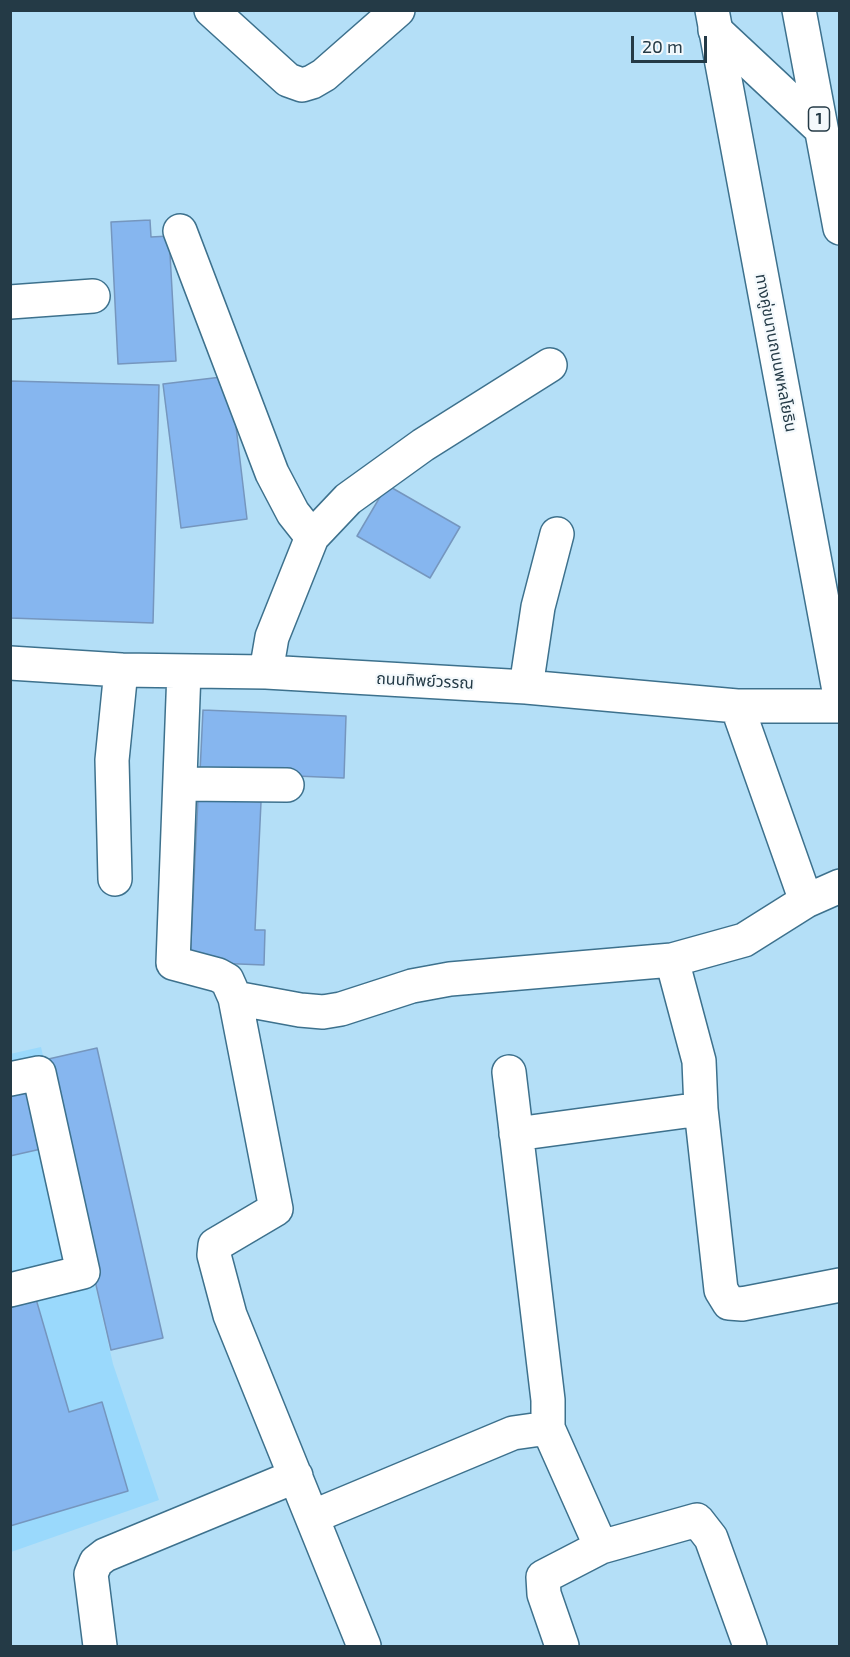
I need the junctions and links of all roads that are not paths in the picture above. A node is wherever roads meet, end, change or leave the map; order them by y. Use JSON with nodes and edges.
{"nodes":[{"id":1,"x":211,"y":10,"type":"edge"},
{"id":2,"x":398,"y":10,"type":"edge"},
{"id":3,"x":799,"y":10,"type":"edge"},
{"id":4,"x":713,"y":20,"type":"edge"},
{"id":5,"x":821,"y":129,"type":"junction"},
{"id":6,"x":840,"y":228,"type":"edge"},
{"id":7,"x":180,"y":231,"type":"dead end"},
{"id":8,"x":93,"y":296,"type":"dead end"},
{"id":9,"x":10,"y":302,"type":"edge"},
{"id":10,"x":550,"y":365,"type":"dead end"},
{"id":11,"x":557,"y":534,"type":"dead end"},
{"id":12,"x":312,"y":537,"type":"junction"},
{"id":13,"x":10,"y":663,"type":"edge"},
{"id":14,"x":121,"y":670,"type":"junction"},
{"id":15,"x":184,"y":671,"type":"junction"},
{"id":16,"x":266,"y":672,"type":"junction"},
{"id":17,"x":526,"y":687,"type":"junction"},
{"id":18,"x":840,"y":696,"type":"edge"},
{"id":19,"x":738,"y":706,"type":"junction"},
{"id":20,"x":840,"y":706,"type":"edge"},
{"id":21,"x":180,"y":784,"type":"junction"},
{"id":22,"x":287,"y":785,"type":"dead end"},
{"id":23,"x":115,"y":879,"type":"dead end"},
{"id":24,"x":840,"y":886,"type":"edge"},
{"id":25,"x":806,"y":901,"type":"junction"},
{"id":26,"x":672,"y":960,"type":"junction"},
{"id":27,"x":235,"y":998,"type":"junction"},
{"id":28,"x":509,"y":1072,"type":"dead end"},
{"id":29,"x":10,"y":1079,"type":"edge"},
{"id":30,"x":701,"y":1109,"type":"junction"},
{"id":31,"x":516,"y":1134,"type":"junction"},
{"id":32,"x":840,"y":1285,"type":"edge"},
{"id":33,"x":10,"y":1290,"type":"edge"},
{"id":34,"x":548,"y":1428,"type":"junction"},
{"id":35,"x":296,"y":1476,"type":"junction"},
{"id":36,"x":312,"y":1517,"type":"junction"},
{"id":37,"x":601,"y":1547,"type":"junction"},
{"id":38,"x":100,"y":1647,"type":"edge"},
{"id":39,"x":364,"y":1647,"type":"edge"},
{"id":40,"x":562,"y":1647,"type":"edge"},
{"id":41,"x":750,"y":1647,"type":"edge"}],
"edges":[{"from":1,"to":2,"type":"main road"},
{"from":3,"to":5,"type":"main road","number":"1"},
{"from":4,"to":5,"type":"main road"},
{"from":4,"to":18,"type":"main road","name":"ทางคู่ขนานถนนพหลโยธิน"},
{"from":5,"to":6,"type":"main road","number":"1"},
{"from":7,"to":12,"type":"main road"},
{"from":8,"to":9,"type":"main road"},
{"from":10,"to":12,"type":"main road"},
{"from":11,"to":17,"type":"main road"},
{"from":12,"to":16,"type":"main road"},
{"from":13,"to":14,"type":"main road","name":"ถนนทิพย์วรรณ"},
{"from":14,"to":15,"type":"main road","name":"ถนนทิพย์วรรณ"},
{"from":14,"to":23,"type":"main road"},
{"from":15,"to":16,"type":"main road","name":"ถนนทิพย์วรรณ"},
{"from":15,"to":21,"type":"main road"},
{"from":16,"to":17,"type":"main road","name":"ถนนทิพย์วรรณ"},
{"from":17,"to":19,"type":"main road","name":"ถนนทิพย์วรรณ"},
{"from":19,"to":20,"type":"main road","name":"ถนนทิพย์วรรณ"},
{"from":19,"to":25,"type":"main road"},
{"from":21,"to":22,"type":"main road"},
{"from":21,"to":27,"type":"main road"},
{"from":24,"to":25,"type":"main road"},
{"from":25,"to":26,"type":"main road"},
{"from":26,"to":27,"type":"main road"},
{"from":26,"to":30,"type":"main road"},
{"from":27,"to":35,"type":"main road"},
{"from":28,"to":31,"type":"main road"},
{"from":29,"to":33,"type":"main road"},
{"from":30,"to":31,"type":"main road"},
{"from":30,"to":32,"type":"main road"},
{"from":31,"to":34,"type":"main road"},
{"from":34,"to":36,"type":"main road"},
{"from":34,"to":37,"type":"main road"},
{"from":35,"to":36,"type":"main road"},
{"from":35,"to":38,"type":"main road"},
{"from":36,"to":39,"type":"main road"},
{"from":37,"to":40,"type":"main road"},
{"from":37,"to":41,"type":"main road"}]}
